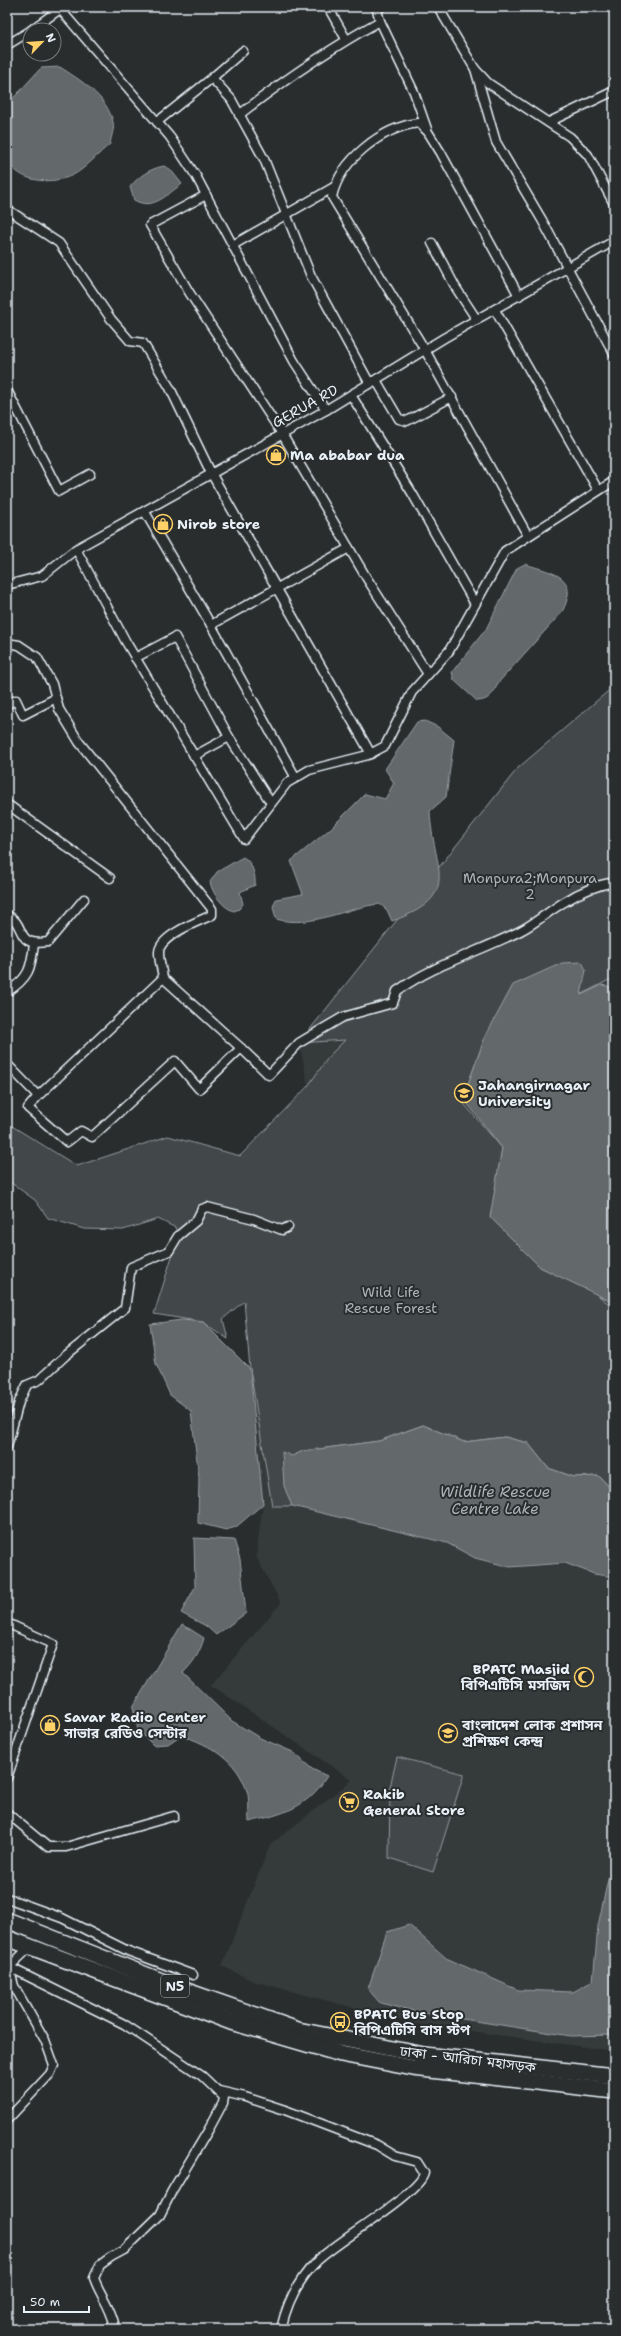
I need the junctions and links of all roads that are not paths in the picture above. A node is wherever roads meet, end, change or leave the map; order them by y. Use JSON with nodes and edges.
{"nodes":[{"id":1,"x":328,"y":7,"type":"edge"},
{"id":2,"x":381,"y":7,"type":"edge"},
{"id":3,"x":438,"y":7,"type":"edge"},
{"id":4,"x":59,"y":8,"type":"edge"},
{"id":5,"x":380,"y":21,"type":"junction"},
{"id":6,"x":41,"y":22,"type":"edge"},
{"id":7,"x":22,"y":35,"type":"edge"},
{"id":8,"x":346,"y":39,"type":"junction"},
{"id":9,"x":7,"y":45,"type":"edge"},
{"id":10,"x":243,"y":51,"type":"dead end"},
{"id":11,"x":474,"y":69,"type":"junction"},
{"id":12,"x":212,"y":78,"type":"junction"},
{"id":13,"x":614,"y":91,"type":"edge"},
{"id":14,"x":239,"y":114,"type":"junction"},
{"id":15,"x":157,"y":122,"type":"junction"},
{"id":16,"x":549,"y":122,"type":"junction"},
{"id":17,"x":428,"y":132,"type":"junction"},
{"id":18,"x":334,"y":186,"type":"junction"},
{"id":19,"x":206,"y":195,"type":"junction"},
{"id":20,"x":614,"y":204,"type":"edge"},
{"id":21,"x":7,"y":209,"type":"edge"},
{"id":22,"x":287,"y":214,"type":"junction"},
{"id":23,"x":614,"y":241,"type":"edge"},
{"id":24,"x":432,"y":243,"type":"dead end"},
{"id":25,"x":233,"y":245,"type":"junction"},
{"id":26,"x":568,"y":269,"type":"junction"},
{"id":27,"x":519,"y":296,"type":"junction"},
{"id":28,"x":495,"y":310,"type":"junction"},
{"id":29,"x":477,"y":320,"type":"junction"},
{"id":30,"x":425,"y":350,"type":"junction"},
{"id":31,"x":614,"y":354,"type":"edge"},
{"id":32,"x":373,"y":382,"type":"junction"},
{"id":33,"x":7,"y":390,"type":"edge"},
{"id":34,"x":351,"y":395,"type":"junction"},
{"id":35,"x":452,"y":397,"type":"junction"},
{"id":36,"x":326,"y":410,"type":"junction"},
{"id":37,"x":282,"y":434,"type":"junction"},
{"id":38,"x":211,"y":473,"type":"junction"},
{"id":39,"x":90,"y":474,"type":"dead end"},
{"id":40,"x":614,"y":480,"type":"edge"},
{"id":41,"x":598,"y":490,"type":"junction"},
{"id":42,"x":145,"y":512,"type":"junction"},
{"id":43,"x":528,"y":536,"type":"junction"},
{"id":44,"x":348,"y":548,"type":"junction"},
{"id":45,"x":76,"y":549,"type":"junction"},
{"id":46,"x":7,"y":585,"type":"edge"},
{"id":47,"x":277,"y":589,"type":"junction"},
{"id":48,"x":475,"y":604,"type":"junction"},
{"id":49,"x":212,"y":625,"type":"junction"},
{"id":50,"x":7,"y":643,"type":"edge"},
{"id":51,"x":135,"y":658,"type":"junction"},
{"id":52,"x":428,"y":674,"type":"junction"},
{"id":53,"x":56,"y":698,"type":"junction"},
{"id":54,"x":7,"y":704,"type":"edge"},
{"id":55,"x":229,"y":737,"type":"junction"},
{"id":56,"x":371,"y":754,"type":"junction"},
{"id":57,"x":194,"y":756,"type":"junction"},
{"id":58,"x":296,"y":778,"type":"junction"},
{"id":59,"x":272,"y":803,"type":"junction"},
{"id":60,"x":7,"y":804,"type":"edge"},
{"id":61,"x":110,"y":878,"type":"dead end"},
{"id":62,"x":614,"y":882,"type":"edge"},
{"id":63,"x":84,"y":899,"type":"dead end"},
{"id":64,"x":7,"y":915,"type":"edge"},
{"id":65,"x":34,"y":944,"type":"junction"},
{"id":66,"x":163,"y":978,"type":"junction"},
{"id":67,"x":7,"y":992,"type":"edge"},
{"id":68,"x":241,"y":1048,"type":"junction"},
{"id":69,"x":7,"y":1064,"type":"edge"},
{"id":70,"x":38,"y":1096,"type":"junction"},
{"id":71,"x":288,"y":1227,"type":"dead end"},
{"id":72,"x":7,"y":1447,"type":"edge"},
{"id":73,"x":7,"y":1623,"type":"edge"},
{"id":74,"x":7,"y":1778,"type":"edge"},
{"id":75,"x":7,"y":1814,"type":"edge"},
{"id":76,"x":174,"y":1816,"type":"dead end"},
{"id":77,"x":7,"y":1898,"type":"edge"},
{"id":78,"x":7,"y":1920,"type":"edge"},
{"id":79,"x":7,"y":1938,"type":"edge"},
{"id":80,"x":30,"y":1947,"type":"junction"},
{"id":81,"x":8,"y":1967,"type":"edge"},
{"id":82,"x":193,"y":1975,"type":"dead end"},
{"id":83,"x":614,"y":2076,"type":"edge"},
{"id":84,"x":219,"y":2091,"type":"junction"},
{"id":85,"x":614,"y":2091,"type":"edge"},
{"id":86,"x":7,"y":2120,"type":"edge"},
{"id":87,"x":110,"y":2329,"type":"edge"},
{"id":88,"x":281,"y":2329,"type":"edge"}],
"edges":[{"from":1,"to":8,"type":"street"},
{"from":2,"to":5,"type":"street"},
{"from":3,"to":11,"type":"street"},
{"from":4,"to":6,"type":"street"},
{"from":4,"to":15,"type":"street"},
{"from":5,"to":8,"type":"street"},
{"from":5,"to":17,"type":"street"},
{"from":7,"to":9,"type":"street"},
{"from":8,"to":14,"type":"street"},
{"from":10,"to":12,"type":"street"},
{"from":11,"to":16,"type":"street"},
{"from":11,"to":26,"type":"street"},
{"from":12,"to":14,"type":"street"},
{"from":12,"to":15,"type":"street"},
{"from":13,"to":16,"type":"street"},
{"from":14,"to":22,"type":"street"},
{"from":15,"to":19,"type":"street"},
{"from":16,"to":20,"type":"street"},
{"from":17,"to":18,"type":"street"},
{"from":17,"to":27,"type":"street"},
{"from":18,"to":22,"type":"street"},
{"from":18,"to":30,"type":"street"},
{"from":19,"to":25,"type":"street"},
{"from":19,"to":37,"type":"street"},
{"from":21,"to":38,"type":"street"},
{"from":22,"to":25,"type":"street"},
{"from":22,"to":32,"type":"street"},
{"from":23,"to":26,"type":"street","name":"GERUA RD"},
{"from":24,"to":29,"type":"street"},
{"from":25,"to":36,"type":"street"},
{"from":26,"to":27,"type":"street","name":"GERUA RD"},
{"from":26,"to":31,"type":"street"},
{"from":27,"to":28,"type":"street","name":"GERUA RD"},
{"from":28,"to":29,"type":"street","name":"GERUA RD"},
{"from":28,"to":41,"type":"street"},
{"from":29,"to":30,"type":"street","name":"GERUA RD"},
{"from":30,"to":32,"type":"street","name":"GERUA RD"},
{"from":30,"to":35,"type":"street"},
{"from":32,"to":34,"type":"street","name":"GERUA RD"},
{"from":32,"to":35,"type":"street"},
{"from":33,"to":39,"type":"street"},
{"from":34,"to":36,"type":"street","name":"GERUA RD"},
{"from":34,"to":48,"type":"street"},
{"from":35,"to":43,"type":"street"},
{"from":36,"to":37,"type":"street","name":"GERUA RD"},
{"from":37,"to":38,"type":"street","name":"GERUA RD"},
{"from":37,"to":44,"type":"street"},
{"from":38,"to":42,"type":"street","name":"GERUA RD"},
{"from":38,"to":47,"type":"street"},
{"from":40,"to":41,"type":"street"},
{"from":41,"to":43,"type":"street"},
{"from":42,"to":45,"type":"street","name":"GERUA RD"},
{"from":42,"to":49,"type":"street"},
{"from":43,"to":48,"type":"street"},
{"from":44,"to":47,"type":"street"},
{"from":44,"to":52,"type":"street"},
{"from":45,"to":46,"type":"street","name":"GERUA RD"},
{"from":45,"to":51,"type":"street"},
{"from":47,"to":49,"type":"street"},
{"from":47,"to":56,"type":"street"},
{"from":48,"to":52,"type":"street"},
{"from":49,"to":58,"type":"street"},
{"from":50,"to":53,"type":"street"},
{"from":51,"to":55,"type":"street"},
{"from":51,"to":57,"type":"street"},
{"from":52,"to":56,"type":"street"},
{"from":53,"to":54,"type":"street"},
{"from":53,"to":66,"type":"street"},
{"from":55,"to":57,"type":"street"},
{"from":55,"to":59,"type":"street"},
{"from":56,"to":58,"type":"street"},
{"from":57,"to":59,"type":"street"},
{"from":58,"to":59,"type":"street"},
{"from":60,"to":61,"type":"street"},
{"from":62,"to":68,"type":"street"},
{"from":63,"to":65,"type":"street"},
{"from":64,"to":65,"type":"street"},
{"from":65,"to":67,"type":"street"},
{"from":66,"to":68,"type":"street"},
{"from":66,"to":70,"type":"street"},
{"from":68,"to":70,"type":"street"},
{"from":69,"to":70,"type":"street"},
{"from":71,"to":72,"type":"street"},
{"from":73,"to":74,"type":"street"},
{"from":75,"to":76,"type":"street"},
{"from":77,"to":82,"type":"street"},
{"from":78,"to":83,"type":"highway","name":"ঢাকা - আরিচা মহাসড়ক","number":"N5"},
{"from":79,"to":80,"type":"highway","name":"ঢাকা - আরিচা মহাসড়ক","number":"N5"},
{"from":80,"to":81,"type":"street"},
{"from":80,"to":85,"type":"highway","name":"ঢাকা - আরিচা মহাসড়ক","number":"N5"},
{"from":81,"to":84,"type":"street"},
{"from":81,"to":86,"type":"street"},
{"from":84,"to":87,"type":"street"},
{"from":84,"to":88,"type":"street"}]}
